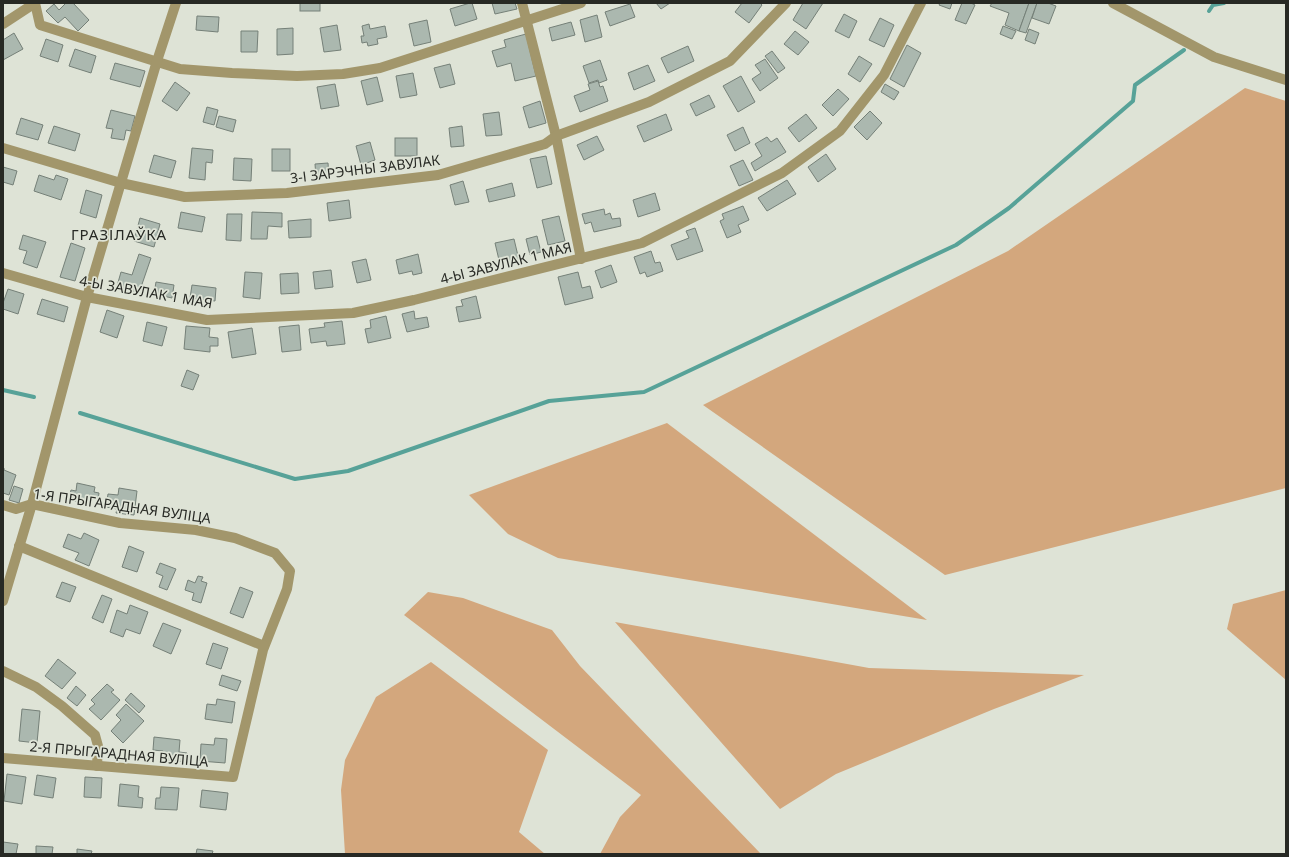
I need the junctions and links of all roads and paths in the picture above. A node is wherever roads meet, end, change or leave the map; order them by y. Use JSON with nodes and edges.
{"nodes":[{"id":1,"x":35,"y":3,"type":"edge"},
{"id":2,"x":176,"y":3,"type":"edge"},
{"id":3,"x":522,"y":3,"type":"edge"},
{"id":4,"x":581,"y":3,"type":"edge"},
{"id":5,"x":786,"y":3,"type":"edge"},
{"id":6,"x":921,"y":3,"type":"edge"},
{"id":7,"x":1113,"y":3,"type":"edge"},
{"id":8,"x":526,"y":21,"type":"junction"},
{"id":9,"x":3,"y":24,"type":"edge"},
{"id":10,"x":157,"y":61,"type":"junction"},
{"id":11,"x":1286,"y":80,"type":"edge"},
{"id":12,"x":556,"y":136,"type":"junction"},
{"id":13,"x":3,"y":148,"type":"edge"},
{"id":14,"x":121,"y":183,"type":"junction"},
{"id":15,"x":581,"y":259,"type":"junction"},
{"id":16,"x":3,"y":273,"type":"edge"},
{"id":17,"x":86,"y":297,"type":"junction"},
{"id":18,"x":32,"y":504,"type":"junction"},
{"id":19,"x":3,"y":505,"type":"edge"},
{"id":20,"x":19,"y":546,"type":"junction"},
{"id":21,"x":3,"y":601,"type":"edge"},
{"id":22,"x":264,"y":646,"type":"junction"},
{"id":23,"x":3,"y":671,"type":"edge"},
{"id":24,"x":3,"y":758,"type":"edge"},
{"id":25,"x":97,"y":766,"type":"junction"},
{"id":26,"x":233,"y":777,"type":"joint"}],
"edges":[{"from":1,"to":9,"type":"street"},
{"from":1,"to":10,"type":"street"},
{"from":2,"to":10,"type":"street"},
{"from":3,"to":8,"type":"street"},
{"from":4,"to":8,"type":"street"},
{"from":5,"to":12,"type":"street","name":"3-І ЗАРЭЧНЫ ЗАВУЛАК"},
{"from":6,"to":15,"type":"street","name":"4-Ы ЗАВУЛАК 1 МАЯ"},
{"from":7,"to":11,"type":"street"},
{"from":8,"to":10,"type":"street"},
{"from":8,"to":12,"type":"street"},
{"from":10,"to":14,"type":"street"},
{"from":12,"to":14,"type":"street","name":"3-І ЗАРЭЧНЫ ЗАВУЛАК"},
{"from":12,"to":15,"type":"street"},
{"from":13,"to":14,"type":"street","name":"3-І ЗАРЭЧНЫ ЗАВУЛАК"},
{"from":14,"to":17,"type":"street"},
{"from":15,"to":17,"type":"street","name":"4-Ы ЗАВУЛАК 1 МАЯ"},
{"from":16,"to":17,"type":"street","name":"4-Ы ЗАВУЛАК 1 МАЯ"},
{"from":17,"to":18,"type":"street"},
{"from":18,"to":19,"type":"street","name":"1-Я ПРЫГАРАДНАЯ ВУЛІЦА"},
{"from":18,"to":20,"type":"street"},
{"from":18,"to":22,"type":"street","name":"1-Я ПРЫГАРАДНАЯ ВУЛІЦА"},
{"from":20,"to":21,"type":"street"},
{"from":20,"to":22,"type":"street"},
{"from":22,"to":26,"type":"street","name":"1-Я ПРЫГАРАДНАЯ ВУЛІЦА"},
{"from":23,"to":25,"type":"street"},
{"from":24,"to":25,"type":"street","name":"2-Я ПРЫГАРАДНАЯ ВУЛІЦА"},
{"from":25,"to":26,"type":"street","name":"2-Я ПРЫГАРАДНАЯ ВУЛІЦА"}]}
